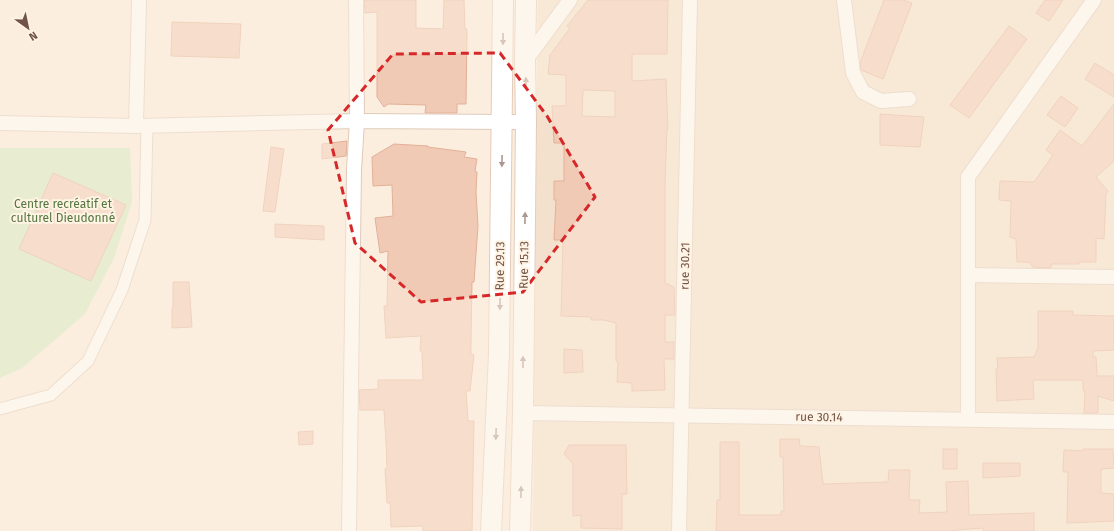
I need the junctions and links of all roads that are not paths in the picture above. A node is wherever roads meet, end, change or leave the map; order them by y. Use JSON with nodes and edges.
{"nodes":[{"id":1,"x":139,"y":0,"type":"edge"},
{"id":2,"x":356,"y":0,"type":"edge"},
{"id":3,"x":503,"y":0,"type":"edge"},
{"id":4,"x":526,"y":0,"type":"edge"},
{"id":5,"x":570,"y":0,"type":"edge"},
{"id":6,"x":690,"y":0,"type":"edge"},
{"id":7,"x":844,"y":0,"type":"edge"},
{"id":8,"x":1094,"y":0,"type":"edge"},
{"id":9,"x":525,"y":61,"type":"junction"},
{"id":10,"x":909,"y":99,"type":"dead end"},
{"id":11,"x":357,"y":121,"type":"junction"},
{"id":12,"x":502,"y":122,"type":"junction"},
{"id":13,"x":526,"y":122,"type":"junction"},
{"id":14,"x":0,"y":123,"type":"edge"},
{"id":15,"x":141,"y":126,"type":"junction"},
{"id":16,"x":1114,"y":268,"type":"edge"},
{"id":17,"x":968,"y":275,"type":"junction"},
{"id":18,"x":1114,"y":277,"type":"edge"},
{"id":19,"x":0,"y":409,"type":"edge"},
{"id":20,"x":523,"y":413,"type":"junction"},
{"id":21,"x":682,"y":416,"type":"junction"},
{"id":22,"x":968,"y":420,"type":"junction"},
{"id":23,"x":1114,"y":422,"type":"edge"},
{"id":24,"x":349,"y":531,"type":"edge"},
{"id":25,"x":491,"y":531,"type":"edge"},
{"id":26,"x":520,"y":531,"type":"edge"},
{"id":27,"x":679,"y":531,"type":"edge"}],
"edges":[{"from":1,"to":15,"type":"street"},
{"from":2,"to":11,"type":"street"},
{"from":3,"to":12,"type":"main road","name":"Rue 29.13","one_way":true},
{"from":4,"to":9,"type":"main road","name":"Rue 15.13"},
{"from":5,"to":9,"type":"street"},
{"from":6,"to":21,"type":"street","name":"rue 30.21"},
{"from":7,"to":10,"type":"street"},
{"from":8,"to":17,"type":"street"},
{"from":13,"to":9,"type":"main road","name":"Rue 15.13","one_way":true},
{"from":11,"to":12,"type":"street"},
{"from":11,"to":15,"type":"street"},
{"from":11,"to":24,"type":"street"},
{"from":12,"to":13,"type":"street"},
{"from":12,"to":25,"type":"main road","name":"Rue 29.13","one_way":true},
{"from":20,"to":13,"type":"main road","name":"Rue 15.13","one_way":true},
{"from":14,"to":15,"type":"street"},
{"from":15,"to":19,"type":"street"},
{"from":16,"to":18,"type":"street"},
{"from":17,"to":18,"type":"street"},
{"from":17,"to":22,"type":"street"},
{"from":20,"to":21,"type":"street","name":"rue 30.14"},
{"from":26,"to":20,"type":"main road","name":"Rue 15.13","one_way":true},
{"from":21,"to":22,"type":"street","name":"rue 30.14"},
{"from":21,"to":27,"type":"street","name":"rue 30.21"},
{"from":22,"to":23,"type":"street","name":"rue 30.14"}]}
